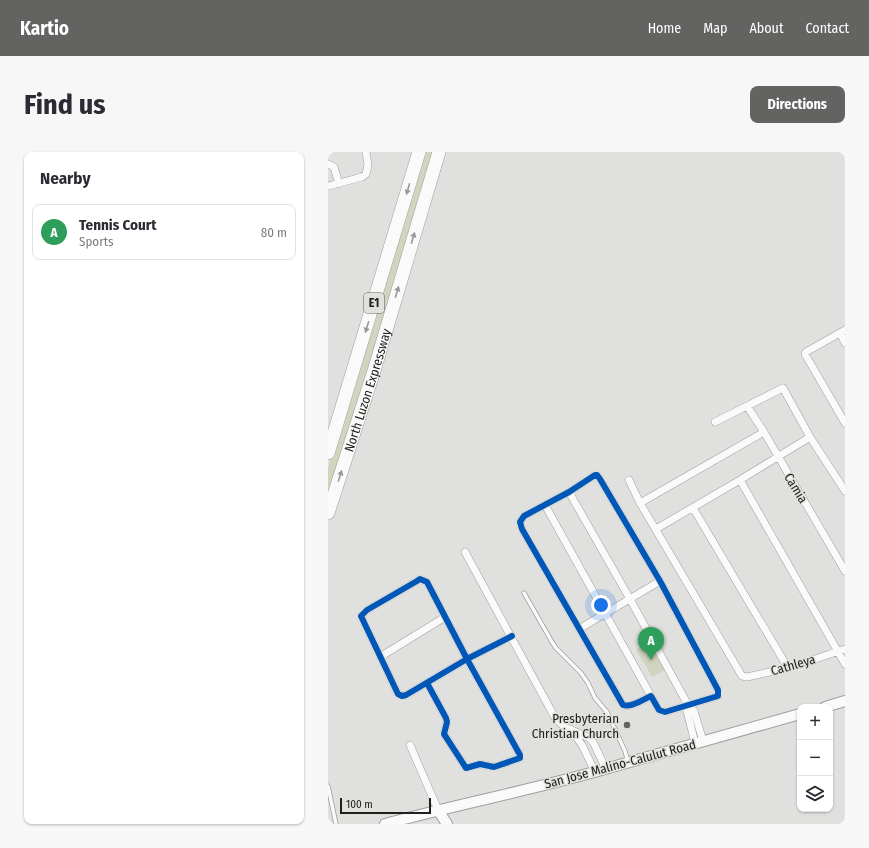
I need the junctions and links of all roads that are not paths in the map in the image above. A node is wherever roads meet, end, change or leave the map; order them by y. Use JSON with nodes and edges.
{"nodes":[{"id":1,"x":366,"y":152,"type":"edge"},
{"id":2,"x":419,"y":152,"type":"edge"},
{"id":3,"x":439,"y":152,"type":"edge"},
{"id":4,"x":328,"y":164,"type":"edge"},
{"id":5,"x":338,"y":184,"type":"junction"},
{"id":6,"x":328,"y":186,"type":"edge"},
{"id":7,"x":842,"y":331,"type":"edge"},
{"id":8,"x":845,"y":343,"type":"edge"},
{"id":9,"x":747,"y":406,"type":"junction"},
{"id":10,"x":715,"y":422,"type":"dead end"},
{"id":11,"x":845,"y":423,"type":"edge"},
{"id":12,"x":764,"y":432,"type":"junction"},
{"id":13,"x":810,"y":436,"type":"junction"},
{"id":14,"x":328,"y":453,"type":"edge"},
{"id":15,"x":777,"y":456,"type":"junction"},
{"id":16,"x":628,"y":480,"type":"dead end"},
{"id":17,"x":740,"y":480,"type":"junction"},
{"id":18,"x":845,"y":491,"type":"edge"},
{"id":19,"x":568,"y":492,"type":"junction"},
{"id":20,"x":640,"y":503,"type":"junction"},
{"id":21,"x":545,"y":505,"type":"junction"},
{"id":22,"x":693,"y":508,"type":"junction"},
{"id":23,"x":328,"y":513,"type":"edge"},
{"id":24,"x":656,"y":529,"type":"junction"},
{"id":25,"x":465,"y":552,"type":"dead end"},
{"id":26,"x":845,"y":571,"type":"edge"},
{"id":27,"x":660,"y":581,"type":"junction"},
{"id":28,"x":524,"y":593,"type":"dead end"},
{"id":29,"x":630,"y":599,"type":"junction"},
{"id":30,"x":605,"y":614,"type":"junction"},
{"id":31,"x":445,"y":616,"type":"junction"},
{"id":32,"x":579,"y":629,"type":"junction"},
{"id":33,"x":512,"y":636,"type":"junction"},
{"id":34,"x":842,"y":650,"type":"edge"},
{"id":35,"x":380,"y":657,"type":"junction"},
{"id":36,"x":467,"y":659,"type":"junction"},
{"id":37,"x":845,"y":664,"type":"edge"},
{"id":38,"x":788,"y":668,"type":"junction"},
{"id":39,"x":427,"y":683,"type":"junction"},
{"id":40,"x":651,"y":696,"type":"junction"},
{"id":41,"x":845,"y":701,"type":"edge"},
{"id":42,"x":688,"y":704,"type":"junction"},
{"id":43,"x":833,"y":705,"type":"edge"},
{"id":44,"x":797,"y":715,"type":"edge"},
{"id":45,"x":698,"y":723,"type":"junction"},
{"id":46,"x":690,"y":726,"type":"junction"},
{"id":47,"x":575,"y":732,"type":"junction"},
{"id":48,"x":699,"y":742,"type":"junction"},
{"id":49,"x":410,"y":745,"type":"dead end"},
{"id":50,"x":598,"y":752,"type":"junction"},
{"id":51,"x":588,"y":757,"type":"junction"},
{"id":52,"x":628,"y":762,"type":"junction"},
{"id":53,"x":606,"y":769,"type":"junction"},
{"id":54,"x":594,"y":772,"type":"junction"},
{"id":55,"x":328,"y":786,"type":"edge"},
{"id":56,"x":330,"y":801,"type":"edge"},
{"id":57,"x":438,"y":810,"type":"junction"},
{"id":58,"x":336,"y":824,"type":"edge"},
{"id":59,"x":385,"y":824,"type":"edge"},
{"id":60,"x":447,"y":824,"type":"edge"}],
"edges":[{"from":1,"to":5,"type":"street"},
{"from":2,"to":14,"type":"highway","name":"North Luzon Expressway","number":"E1","one_way":true},
{"from":23,"to":3,"type":"highway","name":"North Luzon Expressway","number":"E1","one_way":true},
{"from":4,"to":5,"type":"street"},
{"from":5,"to":6,"type":"street"},
{"from":7,"to":8,"type":"street"},
{"from":7,"to":11,"type":"street"},
{"from":9,"to":10,"type":"street"},
{"from":9,"to":12,"type":"street","name":"Camia"},
{"from":9,"to":13,"type":"street"},
{"from":12,"to":15,"type":"street","name":"Camia"},
{"from":12,"to":20,"type":"street"},
{"from":13,"to":15,"type":"street"},
{"from":13,"to":18,"type":"street"},
{"from":15,"to":17,"type":"street"},
{"from":15,"to":26,"type":"street","name":"Camia"},
{"from":16,"to":20,"type":"street"},
{"from":17,"to":22,"type":"street"},
{"from":17,"to":34,"type":"street"},
{"from":19,"to":21,"type":"street"},
{"from":19,"to":27,"type":"street"},
{"from":19,"to":29,"type":"street"},
{"from":20,"to":24,"type":"street"},
{"from":21,"to":30,"type":"street"},
{"from":21,"to":32,"type":"street"},
{"from":22,"to":24,"type":"street"},
{"from":22,"to":38,"type":"street"},
{"from":24,"to":38,"type":"street","name":"Cathleya"},
{"from":25,"to":33,"type":"street"},
{"from":27,"to":29,"type":"street"},
{"from":27,"to":42,"type":"street"},
{"from":28,"to":52,"type":"lane"},
{"from":29,"to":30,"type":"street"},
{"from":29,"to":42,"type":"street"},
{"from":30,"to":32,"type":"street"},
{"from":30,"to":40,"type":"street"},
{"from":31,"to":35,"type":"street"},
{"from":31,"to":35,"type":"street"},
{"from":31,"to":36,"type":"street"},
{"from":32,"to":40,"type":"street"},
{"from":33,"to":36,"type":"street"},
{"from":33,"to":47,"type":"street"},
{"from":34,"to":37,"type":"street"},
{"from":34,"to":38,"type":"street","name":"Cathleya"},
{"from":35,"to":39,"type":"street"},
{"from":36,"to":39,"type":"street"},
{"from":36,"to":39,"type":"street"},
{"from":40,"to":42,"type":"street"},
{"from":41,"to":43,"type":"main road"},
{"from":42,"to":45,"type":"street"},
{"from":42,"to":46,"type":"street"},
{"from":44,"to":48,"type":"main road","name":"San Jose Malino-Calulut Road"},
{"from":45,"to":46,"type":"street"},
{"from":45,"to":48,"type":"street"},
{"from":46,"to":48,"type":"street"},
{"from":47,"to":50,"type":"street"},
{"from":47,"to":51,"type":"street"},
{"from":48,"to":52,"type":"main road","name":"San Jose Malino-Calulut Road"},
{"from":49,"to":57,"type":"street"},
{"from":50,"to":51,"type":"street"},
{"from":50,"to":53,"type":"street"},
{"from":51,"to":54,"type":"street"},
{"from":52,"to":53,"type":"main road","name":"San Jose Malino-Calulut Road"},
{"from":53,"to":54,"type":"main road","name":"San Jose Malino-Calulut Road"},
{"from":54,"to":57,"type":"main road","name":"San Jose Malino-Calulut Road"},
{"from":55,"to":56,"type":"lane"},
{"from":56,"to":58,"type":"lane"},
{"from":57,"to":59,"type":"main road","name":"San Jose Malino-Calulut Road"},
{"from":57,"to":60,"type":"main road"}]}
